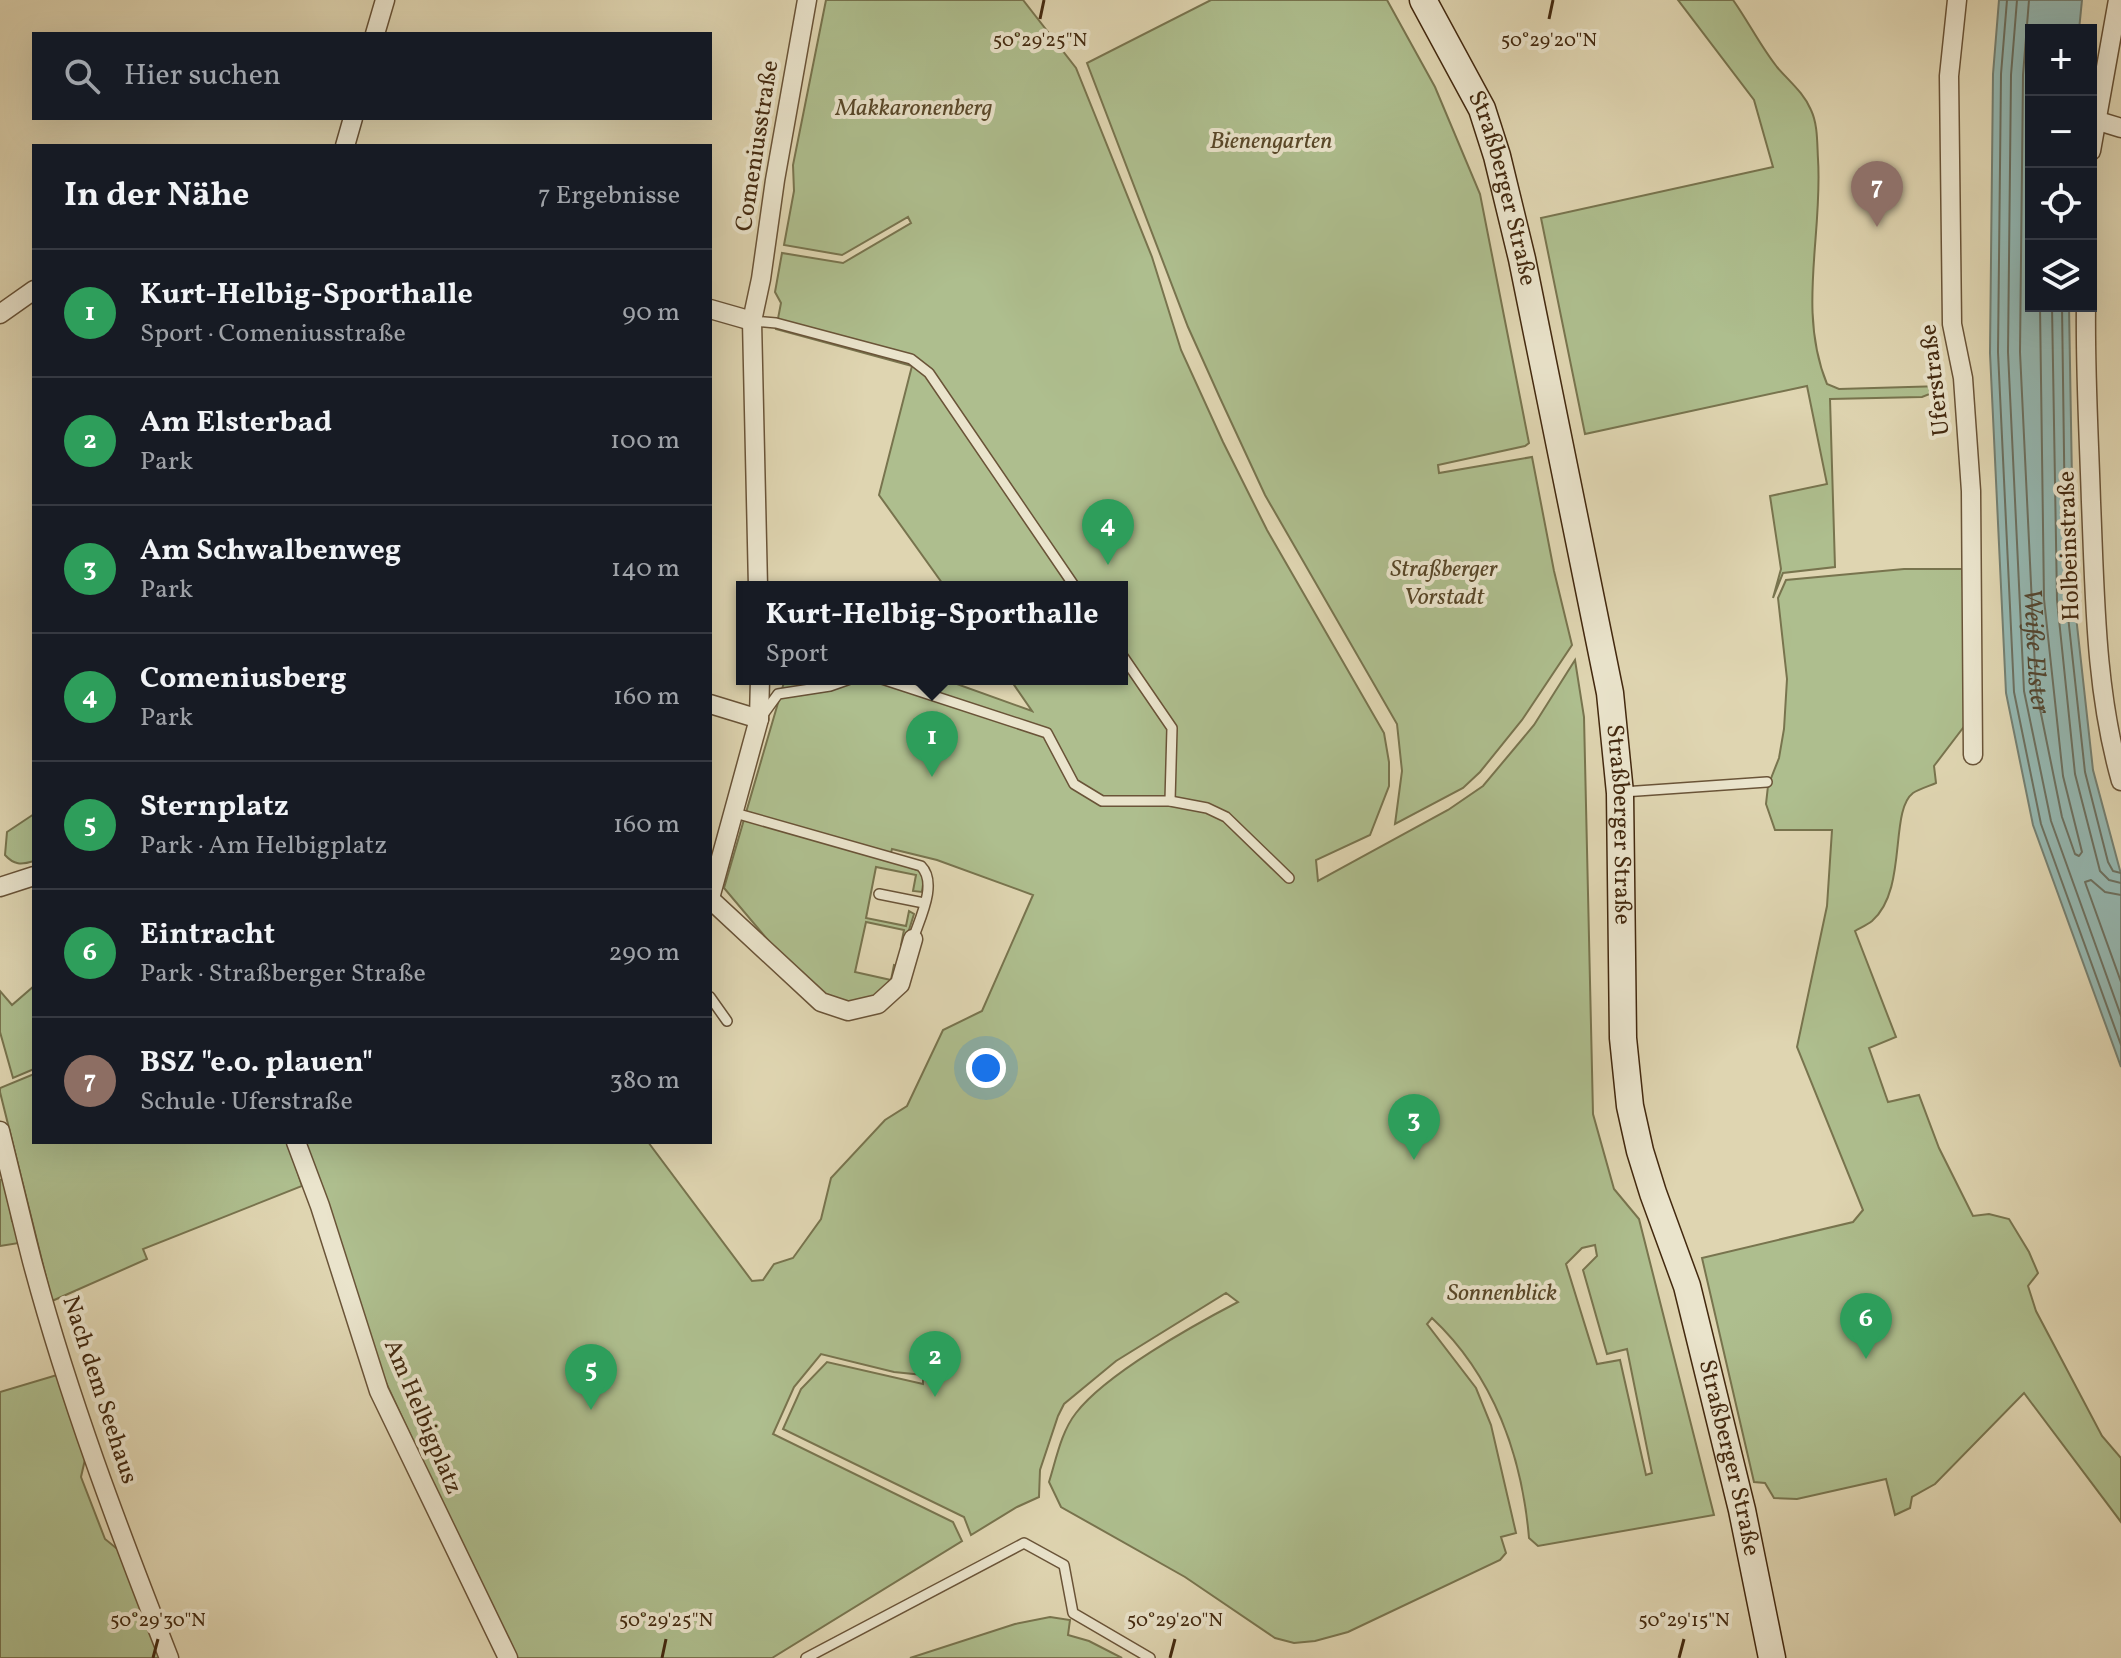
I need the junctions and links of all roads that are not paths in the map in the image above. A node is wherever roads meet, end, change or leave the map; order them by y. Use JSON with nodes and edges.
{"nodes":[{"id":1,"x":385,"y":0,"type":"edge"},
{"id":2,"x":807,"y":0,"type":"edge"},
{"id":3,"x":1423,"y":0,"type":"edge"},
{"id":4,"x":1957,"y":0,"type":"edge"},
{"id":5,"x":2118,"y":0,"type":"edge"},
{"id":6,"x":376,"y":32,"type":"edge"},
{"id":7,"x":2097,"y":110,"type":"edge"},
{"id":8,"x":352,"y":120,"type":"edge"},
{"id":9,"x":2097,"y":121,"type":"edge"},
{"id":10,"x":2121,"y":128,"type":"edge"},
{"id":11,"x":346,"y":144,"type":"edge"},
{"id":12,"x":32,"y":291,"type":"edge"},
{"id":13,"x":712,"y":310,"type":"edge"},
{"id":14,"x":2086,"y":312,"type":"edge"},
{"id":15,"x":0,"y":314,"type":"edge"},
{"id":16,"x":752,"y":321,"type":"junction"},
{"id":17,"x":758,"y":581,"type":"edge"},
{"id":18,"x":1071,"y":581,"type":"edge"},
{"id":19,"x":1128,"y":664,"type":"edge"},
{"id":20,"x":760,"y":685,"type":"edge"},
{"id":21,"x":833,"y":685,"type":"edge"},
{"id":22,"x":900,"y":685,"type":"edge"},
{"id":23,"x":712,"y":705,"type":"edge"},
{"id":24,"x":759,"y":719,"type":"junction"},
{"id":25,"x":1973,"y":755,"type":"dead end"},
{"id":26,"x":2121,"y":781,"type":"edge"},
{"id":27,"x":1767,"y":782,"type":"dead end"},
{"id":28,"x":1620,"y":793,"type":"junction"},
{"id":29,"x":1170,"y":801,"type":"junction"},
{"id":30,"x":735,"y":813,"type":"junction"},
{"id":31,"x":32,"y":877,"type":"edge"},
{"id":32,"x":1289,"y":878,"type":"dead end"},
{"id":33,"x":0,"y":887,"type":"edge"},
{"id":34,"x":712,"y":892,"type":"edge"},
{"id":35,"x":879,"y":894,"type":"dead end"},
{"id":36,"x":712,"y":901,"type":"edge"},
{"id":37,"x":924,"y":903,"type":"junction"},
{"id":38,"x":913,"y":939,"type":"joint"},
{"id":39,"x":712,"y":1000,"type":"edge"},
{"id":40,"x":727,"y":1021,"type":"dead end"},
{"id":41,"x":0,"y":1131,"type":"edge"},
{"id":42,"x":297,"y":1144,"type":"edge"},
{"id":43,"x":169,"y":1658,"type":"edge"},
{"id":44,"x":508,"y":1658,"type":"edge"},
{"id":45,"x":806,"y":1658,"type":"edge"},
{"id":46,"x":1150,"y":1658,"type":"edge"},
{"id":47,"x":1772,"y":1658,"type":"edge"}],
"edges":[{"from":1,"to":6,"type":"street"},
{"from":2,"to":16,"type":"street","name":"Comeniusstraße"},
{"from":3,"to":28,"type":"main road","name":"Straßberger Straße"},
{"from":4,"to":25,"type":"street","name":"Uferstraße"},
{"from":5,"to":7,"type":"street"},
{"from":8,"to":11,"type":"street"},
{"from":9,"to":10,"type":"street"},
{"from":12,"to":15,"type":"street"},
{"from":13,"to":16,"type":"street"},
{"from":14,"to":26,"type":"street","name":"Holbeinstraße"},
{"from":16,"to":17,"type":"street","name":"Comeniusstraße"},
{"from":16,"to":18,"type":"lane"},
{"from":19,"to":29,"type":"lane"},
{"from":20,"to":24,"type":"street"},
{"from":21,"to":24,"type":"lane"},
{"from":22,"to":29,"type":"lane"},
{"from":23,"to":24,"type":"street"},
{"from":24,"to":30,"type":"street"},
{"from":27,"to":28,"type":"lane"},
{"from":28,"to":47,"type":"main road","name":"Straßberger Straße"},
{"from":29,"to":32,"type":"lane"},
{"from":30,"to":34,"type":"street"},
{"from":30,"to":37,"type":"lane"},
{"from":31,"to":33,"type":"street"},
{"from":35,"to":37,"type":"lane"},
{"from":36,"to":38,"type":"street"},
{"from":37,"to":38,"type":"lane"},
{"from":39,"to":40,"type":"lane"},
{"from":41,"to":43,"type":"street","name":"Nach dem Seehaus"},
{"from":42,"to":44,"type":"street","name":"Am Helbigplatz"},
{"from":45,"to":46,"type":"lane"}]}
